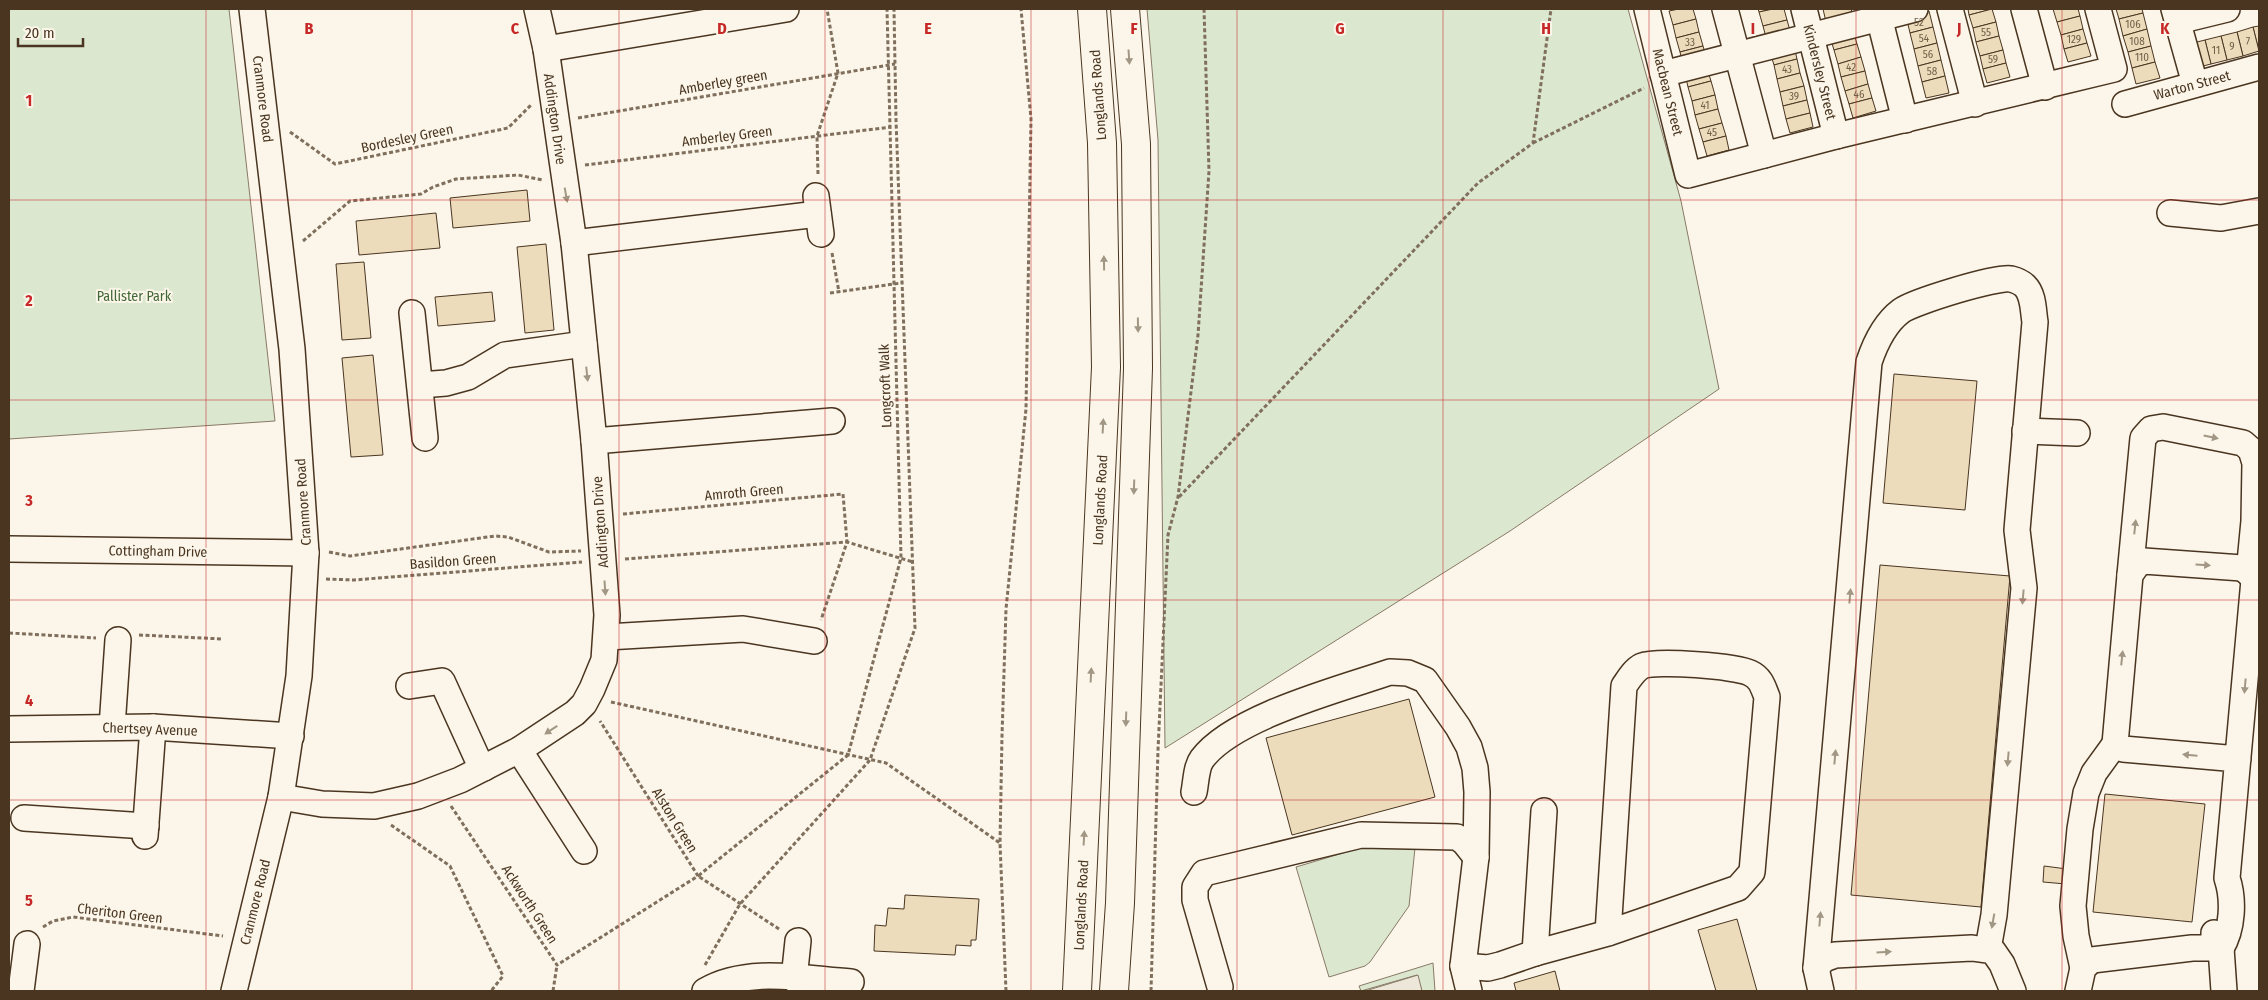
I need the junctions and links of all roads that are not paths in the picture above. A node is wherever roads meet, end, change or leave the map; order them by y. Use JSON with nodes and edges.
{"nodes":[{"id":1,"x":537,"y":9,"type":"edge"},
{"id":2,"x":786,"y":9,"type":"edge"},
{"id":3,"x":1092,"y":9,"type":"edge"},
{"id":4,"x":1126,"y":9,"type":"edge"},
{"id":5,"x":1647,"y":9,"type":"edge"},
{"id":6,"x":1726,"y":9,"type":"edge"},
{"id":7,"x":1804,"y":9,"type":"edge"},
{"id":8,"x":1915,"y":9,"type":"edge"},
{"id":9,"x":1950,"y":9,"type":"edge"},
{"id":10,"x":2024,"y":9,"type":"edge"},
{"id":11,"x":2098,"y":9,"type":"edge"},
{"id":12,"x":2227,"y":9,"type":"edge"},
{"id":13,"x":256,"y":10,"type":"edge"},
{"id":14,"x":1878,"y":14,"type":"edge"},
{"id":15,"x":2176,"y":15,"type":"edge"},
{"id":16,"x":1811,"y":36,"type":"junction"},
{"id":17,"x":546,"y":49,"type":"junction"},
{"id":18,"x":1738,"y":55,"type":"junction"},
{"id":19,"x":2259,"y":67,"type":"edge"},
{"id":20,"x":1664,"y":76,"type":"junction"},
{"id":21,"x":2195,"y":84,"type":"junction"},
{"id":22,"x":2045,"y":87,"type":"junction"},
{"id":23,"x":1975,"y":104,"type":"junction"},
{"id":24,"x":2125,"y":104,"type":"dead end"},
{"id":25,"x":1905,"y":120,"type":"junction"},
{"id":26,"x":1836,"y":136,"type":"junction"},
{"id":27,"x":1764,"y":155,"type":"junction"},
{"id":28,"x":2170,"y":213,"type":"dead end"},
{"id":29,"x":2248,"y":213,"type":"edge"},
{"id":30,"x":818,"y":215,"type":"road end"},
{"id":31,"x":574,"y":243,"type":"junction"},
{"id":32,"x":412,"y":313,"type":"dead end"},
{"id":33,"x":584,"y":344,"type":"junction"},
{"id":34,"x":420,"y":384,"type":"junction"},
{"id":35,"x":832,"y":421,"type":"dead end"},
{"id":36,"x":2025,"y":431,"type":"junction"},
{"id":37,"x":2077,"y":433,"type":"dead end"},
{"id":38,"x":425,"y":438,"type":"dead end"},
{"id":39,"x":594,"y":441,"type":"junction"},
{"id":40,"x":2256,"y":536,"type":"edge"},
{"id":41,"x":9,"y":549,"type":"edge"},
{"id":42,"x":306,"y":549,"type":"junction"},
{"id":43,"x":2249,"y":573,"type":"junction"},
{"id":44,"x":2130,"y":575,"type":"junction"},
{"id":45,"x":607,"y":637,"type":"junction"},
{"id":46,"x":118,"y":640,"type":"dead end"},
{"id":47,"x":814,"y":641,"type":"road end"},
{"id":48,"x":2254,"y":646,"type":"edge"},
{"id":49,"x":409,"y":686,"type":"dead end"},
{"id":50,"x":112,"y":727,"type":"junction"},
{"id":51,"x":153,"y":727,"type":"junction"},
{"id":52,"x":9,"y":729,"type":"edge"},
{"id":53,"x":291,"y":736,"type":"junction"},
{"id":54,"x":2115,"y":744,"type":"junction"},
{"id":55,"x":519,"y":750,"type":"junction"},
{"id":56,"x":2238,"y":759,"type":"junction"},
{"id":57,"x":484,"y":768,"type":"junction"},
{"id":58,"x":1194,"y":792,"type":"dead end"},
{"id":59,"x":281,"y":797,"type":"junction"},
{"id":60,"x":1544,"y":811,"type":"dead end"},
{"id":61,"x":24,"y":818,"type":"dead end"},
{"id":62,"x":584,"y":851,"type":"dead end"},
{"id":63,"x":1476,"y":857,"type":"junction"},
{"id":64,"x":1608,"y":933,"type":"junction"},
{"id":65,"x":798,"y":941,"type":"road end"},
{"id":66,"x":27,"y":944,"type":"road end"},
{"id":67,"x":2221,"y":948,"type":"junction"},
{"id":68,"x":1988,"y":949,"type":"junction"},
{"id":69,"x":1535,"y":953,"type":"junction"},
{"id":70,"x":1463,"y":966,"type":"junction"},
{"id":71,"x":794,"y":978,"type":"junction"},
{"id":72,"x":704,"y":979,"type":"edge"},
{"id":73,"x":1819,"y":980,"type":"edge"},
{"id":74,"x":2080,"y":980,"type":"edge"},
{"id":75,"x":851,"y":982,"type":"dead end"},
{"id":76,"x":1220,"y":988,"type":"dead end"},
{"id":77,"x":21,"y":991,"type":"edge"},
{"id":78,"x":234,"y":991,"type":"edge"},
{"id":79,"x":1077,"y":991,"type":"edge"},
{"id":80,"x":1114,"y":991,"type":"edge"},
{"id":81,"x":1469,"y":991,"type":"edge"},
{"id":82,"x":2013,"y":991,"type":"edge"},
{"id":83,"x":2224,"y":991,"type":"edge"}],
"edges":[{"from":1,"to":17,"type":"street","name":"Addington Drive"},
{"from":2,"to":17,"type":"street"},
{"from":79,"to":3,"type":"main road","name":"Longlands Road","one_way":true},
{"from":4,"to":80,"type":"main road","one_way":true},
{"from":5,"to":20,"type":"street","name":"Macbean Street"},
{"from":6,"to":18,"type":"street"},
{"from":7,"to":16,"type":"street","name":"Kindersley Street"},
{"from":8,"to":14,"type":"street"},
{"from":9,"to":23,"type":"street"},
{"from":10,"to":22,"type":"street"},
{"from":11,"to":22,"type":"street"},
{"from":12,"to":15,"type":"street"},
{"from":13,"to":42,"type":"street","name":"Cranmore Road"},
{"from":14,"to":16,"type":"street"},
{"from":14,"to":25,"type":"street"},
{"from":15,"to":21,"type":"street"},
{"from":16,"to":18,"type":"street"},
{"from":16,"to":26,"type":"street","name":"Kindersley Street"},
{"from":17,"to":31,"type":"street","name":"Addington Drive","one_way":true},
{"from":18,"to":20,"type":"street"},
{"from":18,"to":27,"type":"street"},
{"from":19,"to":21,"type":"street","name":"Warton Street"},
{"from":20,"to":27,"type":"street","name":"Macbean Street"},
{"from":21,"to":24,"type":"street","name":"Warton Street"},
{"from":22,"to":23,"type":"street"},
{"from":23,"to":25,"type":"street"},
{"from":25,"to":26,"type":"street"},
{"from":26,"to":27,"type":"street"},
{"from":28,"to":29,"type":"street"},
{"from":30,"to":31,"type":"street"},
{"from":31,"to":33,"type":"street","name":"Addington Drive"},
{"from":32,"to":34,"type":"street"},
{"from":33,"to":34,"type":"street"},
{"from":33,"to":39,"type":"street","name":"Addington Drive","one_way":true},
{"from":34,"to":38,"type":"street"},
{"from":35,"to":39,"type":"street"},
{"from":36,"to":37,"type":"street"},
{"from":36,"to":68,"type":"street","one_way":true},
{"from":73,"to":36,"type":"street","one_way":true},
{"from":39,"to":45,"type":"street","name":"Addington Drive","one_way":true},
{"from":40,"to":43,"type":"street"},
{"from":44,"to":40,"type":"street","one_way":true},
{"from":41,"to":42,"type":"street","name":"Cottingham Drive"},
{"from":42,"to":53,"type":"street","name":"Cranmore Road"},
{"from":44,"to":43,"type":"street","one_way":true},
{"from":43,"to":48,"type":"street"},
{"from":54,"to":44,"type":"street","one_way":true},
{"from":45,"to":47,"type":"street"},
{"from":45,"to":55,"type":"street","name":"Addington Drive","one_way":true},
{"from":46,"to":50,"type":"street"},
{"from":48,"to":56,"type":"street","one_way":true},
{"from":49,"to":57,"type":"street"},
{"from":50,"to":51,"type":"street","name":"Chertsey Avenue"},
{"from":50,"to":52,"type":"street","name":"Chertsey Avenue"},
{"from":51,"to":53,"type":"street","name":"Chertsey Avenue"},
{"from":51,"to":61,"type":"street"},
{"from":53,"to":59,"type":"street","name":"Cranmore Road"},
{"from":56,"to":54,"type":"street","one_way":true},
{"from":54,"to":74,"type":"street"},
{"from":55,"to":57,"type":"street","name":"Addington Drive"},
{"from":55,"to":62,"type":"street"},
{"from":56,"to":67,"type":"street"},
{"from":57,"to":59,"type":"street","name":"Addington Drive"},
{"from":58,"to":63,"type":"street"},
{"from":59,"to":78,"type":"street","name":"Cranmore Road"},
{"from":60,"to":69,"type":"street"},
{"from":63,"to":70,"type":"street"},
{"from":63,"to":76,"type":"street"},
{"from":64,"to":64,"type":"street"},
{"from":64,"to":69,"type":"street"},
{"from":65,"to":71,"type":"street"},
{"from":66,"to":77,"type":"street"},
{"from":67,"to":74,"type":"street"},
{"from":67,"to":83,"type":"street"},
{"from":73,"to":68,"type":"street","one_way":true},
{"from":68,"to":82,"type":"street"},
{"from":69,"to":70,"type":"street"},
{"from":70,"to":81,"type":"street"},
{"from":71,"to":72,"type":"street"},
{"from":71,"to":75,"type":"street"}]}
